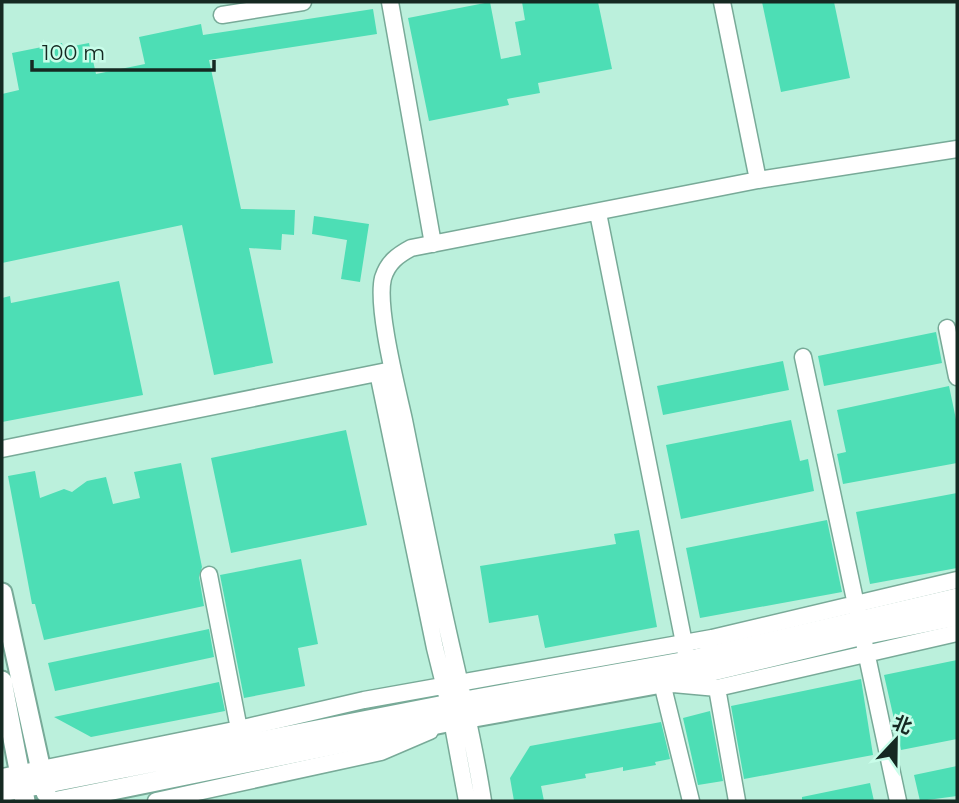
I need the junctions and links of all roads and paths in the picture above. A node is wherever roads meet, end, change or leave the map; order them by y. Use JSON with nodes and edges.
{"nodes":[{"id":1,"x":303,"y":2,"type":"edge"},
{"id":2,"x":390,"y":2,"type":"edge"},
{"id":3,"x":722,"y":2,"type":"edge"},
{"id":4,"x":222,"y":15,"type":"dead end"},
{"id":5,"x":957,"y":149,"type":"edge"},
{"id":6,"x":758,"y":180,"type":"junction"},
{"id":7,"x":598,"y":213,"type":"junction"},
{"id":8,"x":433,"y":244,"type":"junction"},
{"id":9,"x":947,"y":328,"type":"dead end"},
{"id":10,"x":803,"y":357,"type":"dead end"},
{"id":11,"x":386,"y":371,"type":"junction"},
{"id":12,"x":957,"y":377,"type":"edge"},
{"id":13,"x":2,"y":449,"type":"edge"},
{"id":14,"x":209,"y":575,"type":"dead end"},
{"id":15,"x":957,"y":580,"type":"edge"},
{"id":16,"x":2,"y":593,"type":"edge"},
{"id":17,"x":957,"y":598,"type":"edge"},
{"id":18,"x":957,"y":616,"type":"edge"},
{"id":19,"x":861,"y":627,"type":"junction"},
{"id":20,"x":957,"y":634,"type":"edge"},
{"id":21,"x":686,"y":652,"type":"junction"},
{"id":22,"x":661,"y":675,"type":"junction"},
{"id":23,"x":2,"y":681,"type":"edge"},
{"id":24,"x":717,"y":688,"type":"junction"},
{"id":25,"x":456,"y":702,"type":"junction"},
{"id":26,"x":239,"y":729,"type":"junction"},
{"id":27,"x":17,"y":785,"type":"edge"},
{"id":28,"x":44,"y":785,"type":"edge"},
{"id":29,"x":2,"y":792,"type":"edge"},
{"id":30,"x":176,"y":799,"type":"edge"},
{"id":31,"x":58,"y":801,"type":"edge"},
{"id":32,"x":156,"y":801,"type":"edge"},
{"id":33,"x":467,"y":801,"type":"edge"},
{"id":34,"x":483,"y":801,"type":"edge"},
{"id":35,"x":691,"y":801,"type":"edge"},
{"id":36,"x":737,"y":801,"type":"edge"},
{"id":37,"x":898,"y":801,"type":"edge"}],
"edges":[{"from":1,"to":4,"type":"street"},
{"from":2,"to":8,"type":"street"},
{"from":3,"to":6,"type":"street"},
{"from":5,"to":6,"type":"street"},
{"from":6,"to":7,"type":"street"},
{"from":7,"to":8,"type":"street"},
{"from":7,"to":21,"type":"street"},
{"from":8,"to":11,"type":"street"},
{"from":9,"to":12,"type":"street"},
{"from":10,"to":19,"type":"street"},
{"from":11,"to":13,"type":"street"},
{"from":11,"to":25,"type":"street"},
{"from":14,"to":26,"type":"street"},
{"from":15,"to":19,"type":"street"},
{"from":16,"to":28,"type":"main road"},
{"from":17,"to":19,"type":"main road"},
{"from":18,"to":19,"type":"main road"},
{"from":19,"to":20,"type":"street"},
{"from":19,"to":21,"type":"main road"},
{"from":19,"to":21,"type":"street"},
{"from":19,"to":22,"type":"main road"},
{"from":19,"to":24,"type":"street"},
{"from":19,"to":37,"type":"street"},
{"from":21,"to":22,"type":"main road"},
{"from":21,"to":25,"type":"street"},
{"from":22,"to":24,"type":"street"},
{"from":22,"to":25,"type":"main road"},
{"from":22,"to":35,"type":"street"},
{"from":23,"to":27,"type":"main road"},
{"from":24,"to":36,"type":"street"},
{"from":25,"to":26,"type":"street"},
{"from":25,"to":28,"type":"main road"},
{"from":25,"to":30,"type":"street"},
{"from":25,"to":31,"type":"main road"},
{"from":25,"to":33,"type":"street"},
{"from":25,"to":34,"type":"street"},
{"from":26,"to":28,"type":"street"},
{"from":27,"to":28,"type":"main road"},
{"from":27,"to":29,"type":"main road"},
{"from":30,"to":32,"type":"street"}]}
